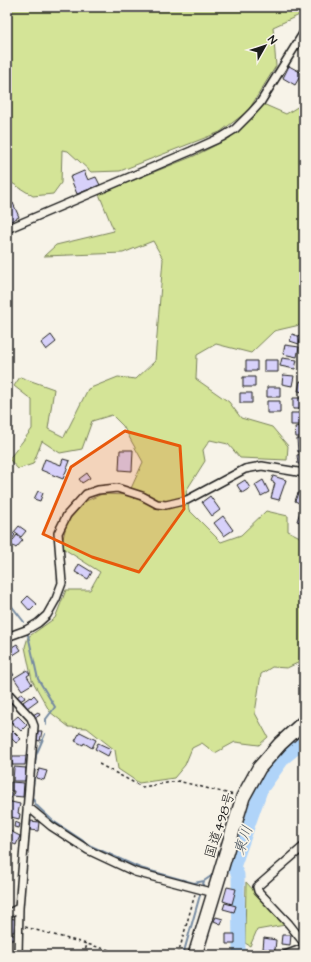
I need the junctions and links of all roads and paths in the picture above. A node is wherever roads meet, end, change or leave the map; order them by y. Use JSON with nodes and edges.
{"nodes":[{"id":1,"x":304,"y":32,"type":"edge"},
{"id":2,"x":7,"y":230,"type":"edge"},
{"id":3,"x":304,"y":473,"type":"edge"},
{"id":4,"x":7,"y":637,"type":"edge"},
{"id":5,"x":7,"y":692,"type":"edge"},
{"id":6,"x":304,"y":722,"type":"edge"},
{"id":7,"x":99,"y":764,"type":"dead end"},
{"id":8,"x":243,"y":797,"type":"junction"},
{"id":9,"x":27,"y":806,"type":"junction"},
{"id":10,"x":304,"y":846,"type":"edge"},
{"id":11,"x":196,"y":888,"type":"junction"},
{"id":12,"x":211,"y":892,"type":"junction"},
{"id":13,"x":19,"y":908,"type":"junction"},
{"id":14,"x":7,"y":914,"type":"edge"},
{"id":15,"x":19,"y":925,"type":"junction"},
{"id":16,"x":304,"y":943,"type":"edge"},
{"id":17,"x":87,"y":944,"type":"junction"},
{"id":18,"x":304,"y":948,"type":"edge"},
{"id":19,"x":18,"y":955,"type":"edge"},
{"id":20,"x":84,"y":955,"type":"edge"},
{"id":21,"x":127,"y":955,"type":"edge"},
{"id":22,"x":178,"y":955,"type":"edge"},
{"id":23,"x":195,"y":955,"type":"edge"},
{"id":24,"x":285,"y":955,"type":"edge"}],
"edges":[{"from":1,"to":2,"type":"street"},
{"from":3,"to":4,"type":"street"},
{"from":5,"to":9,"type":"street"},
{"from":6,"to":8,"type":"highway","name":"国道498号"},
{"from":7,"to":8,"type":"path"},
{"from":8,"to":12,"type":"highway","name":"国道498号"},
{"from":9,"to":11,"type":"street"},
{"from":9,"to":13,"type":"street"},
{"from":10,"to":16,"type":"street"},
{"from":11,"to":12,"type":"street"},
{"from":11,"to":22,"type":"path"},
{"from":12,"to":23,"type":"highway","name":"国道498号"},
{"from":13,"to":14,"type":"street"},
{"from":13,"to":15,"type":"street"},
{"from":15,"to":17,"type":"path"},
{"from":15,"to":19,"type":"street"},
{"from":17,"to":20,"type":"path"},
{"from":17,"to":21,"type":"path"},
{"from":18,"to":24,"type":"street"}]}
